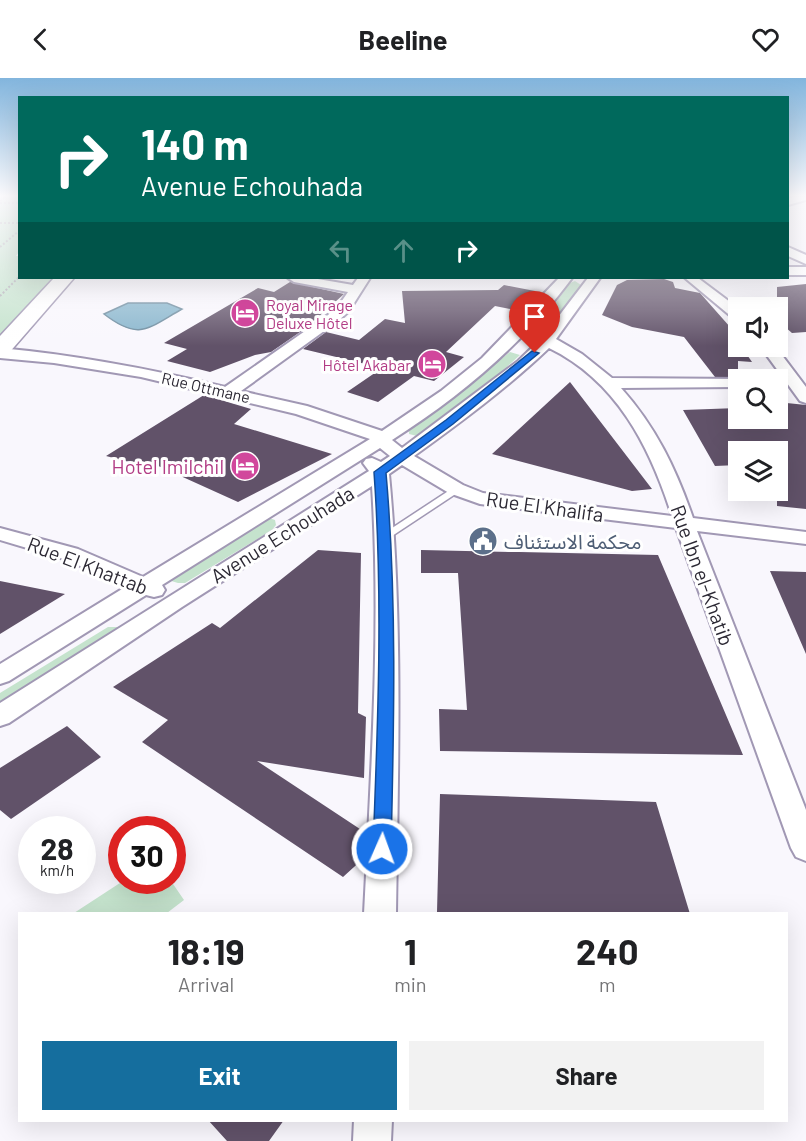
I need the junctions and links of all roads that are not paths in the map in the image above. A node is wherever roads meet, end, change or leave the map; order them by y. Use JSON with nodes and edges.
{"nodes":[{"id":1,"x":789,"y":252,"type":"edge"},
{"id":2,"x":806,"y":260,"type":"edge"},
{"id":3,"x":806,"y":271,"type":"edge"},
{"id":4,"x":789,"y":272,"type":"edge"},
{"id":5,"x":63,"y":279,"type":"edge"},
{"id":6,"x":305,"y":279,"type":"edge"},
{"id":7,"x":565,"y":279,"type":"edge"},
{"id":8,"x":593,"y":279,"type":"edge"},
{"id":9,"x":693,"y":279,"type":"edge"},
{"id":10,"x":361,"y":284,"type":"edge"},
{"id":11,"x":728,"y":307,"type":"edge"},
{"id":12,"x":547,"y":341,"type":"junction"},
{"id":13,"x":0,"y":351,"type":"edge"},
{"id":14,"x":775,"y":357,"type":"edge"},
{"id":15,"x":792,"y":381,"type":"edge"},
{"id":16,"x":728,"y":382,"type":"edge"},
{"id":17,"x":610,"y":383,"type":"junction"},
{"id":18,"x":230,"y":392,"type":"junction"},
{"id":19,"x":806,"y":398,"type":"edge"},
{"id":20,"x":371,"y":444,"type":"junction"},
{"id":21,"x":401,"y":456,"type":"junction"},
{"id":22,"x":380,"y":472,"type":"junction"},
{"id":23,"x":456,"y":489,"type":"junction"},
{"id":24,"x":683,"y":525,"type":"junction"},
{"id":25,"x":0,"y":534,"type":"edge"},
{"id":26,"x":385,"y":536,"type":"junction"},
{"id":27,"x":806,"y":538,"type":"edge"},
{"id":28,"x":145,"y":585,"type":"junction"},
{"id":29,"x":174,"y":602,"type":"junction"},
{"id":30,"x":0,"y":675,"type":"edge"},
{"id":31,"x":0,"y":716,"type":"edge"},
{"id":32,"x":806,"y":848,"type":"edge"},
{"id":33,"x":380,"y":912,"type":"edge"},
{"id":34,"x":373,"y":1122,"type":"edge"},
{"id":35,"x":372,"y":1141,"type":"edge"}],
"edges":[{"from":1,"to":2,"type":"street"},
{"from":3,"to":4,"type":"street"},
{"from":5,"to":13,"type":"main road"},
{"from":6,"to":10,"type":"street"},
{"from":7,"to":20,"type":"street","name":"Avenue Echouhada"},
{"from":8,"to":12,"type":"street","name":"Avenue Echouhada"},
{"from":9,"to":11,"type":"street"},
{"from":10,"to":18,"type":"street"},
{"from":12,"to":17,"type":"street","name":"Rue Ibn el-Khatib"},
{"from":12,"to":21,"type":"street","name":"Avenue Echouhada"},
{"from":13,"to":18,"type":"street","name":"Rue Ottmane"},
{"from":14,"to":15,"type":"street"},
{"from":15,"to":19,"type":"street"},
{"from":16,"to":17,"type":"street"},
{"from":17,"to":24,"type":"street","name":"Rue Ibn el-Khatib"},
{"from":18,"to":20,"type":"street","name":"Rue Ottmane"},
{"from":20,"to":21,"type":"street","name":"Rue Ottmane"},
{"from":20,"to":22,"type":"street"},
{"from":20,"to":28,"type":"street","name":"Avenue Echouhada"},
{"from":21,"to":22,"type":"street","name":"Avenue Echouhada"},
{"from":21,"to":23,"type":"street","name":"Rue El Khalifa"},
{"from":22,"to":26,"type":"street"},
{"from":22,"to":29,"type":"street","name":"Avenue Echouhada"},
{"from":23,"to":24,"type":"street","name":"Rue El Khalifa"},
{"from":23,"to":26,"type":"lane"},
{"from":24,"to":27,"type":"street","name":"Rue El Khalifa"},
{"from":24,"to":32,"type":"street","name":"Rue Ibn el-Khatib"},
{"from":25,"to":28,"type":"street","name":"Rue El Khattab"},
{"from":26,"to":33,"type":"street"},
{"from":28,"to":29,"type":"street","name":"Rue El Khattab"},
{"from":28,"to":30,"type":"street","name":"Avenue Echouhada"},
{"from":29,"to":31,"type":"street","name":"Avenue Echouhada"},
{"from":34,"to":35,"type":"street"}]}
